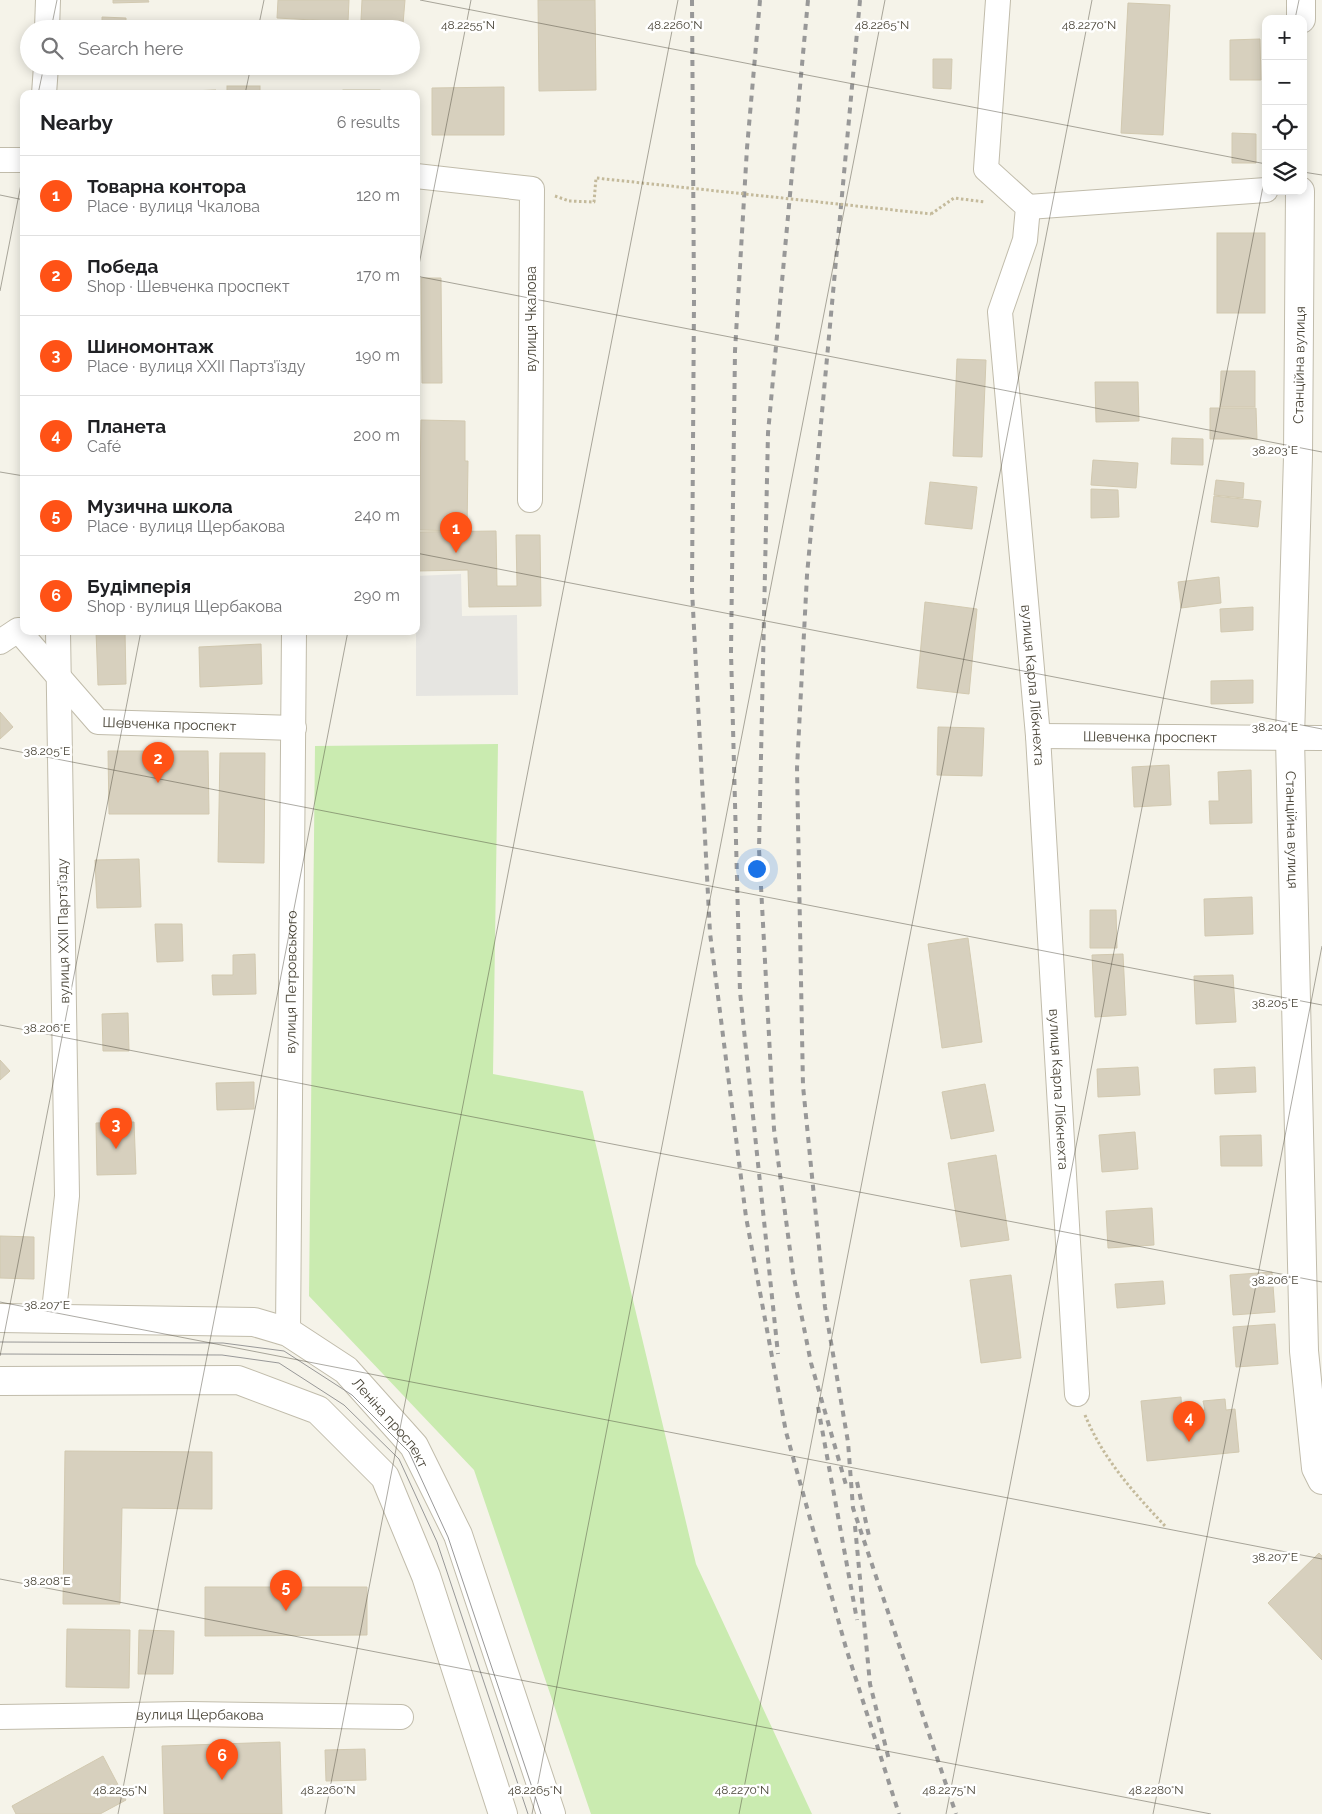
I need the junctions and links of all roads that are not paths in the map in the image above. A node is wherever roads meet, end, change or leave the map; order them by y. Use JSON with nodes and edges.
{"nodes":[{"id":1,"x":48,"y":0,"type":"edge"},
{"id":2,"x":998,"y":0,"type":"edge"},
{"id":3,"x":1302,"y":0,"type":"edge"},
{"id":4,"x":1301,"y":15,"type":"edge"},
{"id":5,"x":47,"y":20,"type":"edge"},
{"id":6,"x":45,"y":75,"type":"edge"},
{"id":7,"x":44,"y":90,"type":"edge"},
{"id":8,"x":0,"y":160,"type":"edge"},
{"id":9,"x":20,"y":160,"type":"edge"},
{"id":10,"x":420,"y":176,"type":"edge"},
{"id":11,"x":1307,"y":188,"type":"edge"},
{"id":12,"x":1322,"y":188,"type":"edge"},
{"id":13,"x":1262,"y":190,"type":"edge"},
{"id":14,"x":1300,"y":195,"type":"edge"},
{"id":15,"x":1028,"y":207,"type":"junction"},
{"id":16,"x":530,"y":500,"type":"dead end"},
{"id":17,"x":20,"y":632,"type":"edge"},
{"id":18,"x":22,"y":635,"type":"edge"},
{"id":19,"x":58,"y":635,"type":"edge"},
{"id":20,"x":294,"y":635,"type":"edge"},
{"id":21,"x":0,"y":642,"type":"edge"},
{"id":22,"x":59,"y":676,"type":"junction"},
{"id":23,"x":294,"y":728,"type":"junction"},
{"id":24,"x":1038,"y":736,"type":"junction"},
{"id":25,"x":1290,"y":738,"type":"junction"},
{"id":26,"x":1322,"y":738,"type":"edge"},
{"id":27,"x":0,"y":1318,"type":"edge"},
{"id":28,"x":53,"y":1319,"type":"junction"},
{"id":29,"x":288,"y":1332,"type":"junction"},
{"id":30,"x":0,"y":1381,"type":"edge"},
{"id":31,"x":1077,"y":1394,"type":"road end"},
{"id":32,"x":1320,"y":1471,"type":"edge"},
{"id":33,"x":0,"y":1717,"type":"edge"},
{"id":34,"x":401,"y":1717,"type":"dead end"},
{"id":35,"x":503,"y":1814,"type":"edge"},
{"id":36,"x":551,"y":1814,"type":"edge"}],
"edges":[{"from":1,"to":5,"type":"street"},
{"from":2,"to":15,"type":"street"},
{"from":3,"to":4,"type":"street"},
{"from":6,"to":7,"type":"street"},
{"from":8,"to":9,"type":"street"},
{"from":10,"to":16,"type":"street","name":"вулиця Чкалова"},
{"from":11,"to":12,"type":"street"},
{"from":13,"to":15,"type":"street"},
{"from":14,"to":25,"type":"street","name":"Станційна вулиця"},
{"from":15,"to":24,"type":"street","name":"вулиця Карла Лібкнехта"},
{"from":17,"to":21,"type":"street","name":"Шевченка проспект"},
{"from":18,"to":22,"type":"street","name":"Шевченка проспект"},
{"from":19,"to":22,"type":"street","name":"вулиця XXII Партз'їзду"},
{"from":20,"to":23,"type":"street","name":"вулиця Петровського"},
{"from":22,"to":23,"type":"street","name":"Шевченка проспект"},
{"from":22,"to":28,"type":"street","name":"вулиця XXII Партз'їзду"},
{"from":23,"to":29,"type":"street","name":"вулиця Петровського"},
{"from":24,"to":25,"type":"street","name":"Шевченка проспект"},
{"from":24,"to":31,"type":"street","name":"вулиця Карла Лібкнехта"},
{"from":25,"to":26,"type":"street","name":"Шевченка проспект"},
{"from":25,"to":32,"type":"street","name":"Станційна вулиця"},
{"from":27,"to":28,"type":"street","name":"Леніна проспект"},
{"from":28,"to":29,"type":"street","name":"Леніна проспект"},
{"from":29,"to":36,"type":"street","name":"Леніна проспект"},
{"from":30,"to":35,"type":"street"},
{"from":33,"to":34,"type":"street","name":"вулиця Щербакова"}]}
